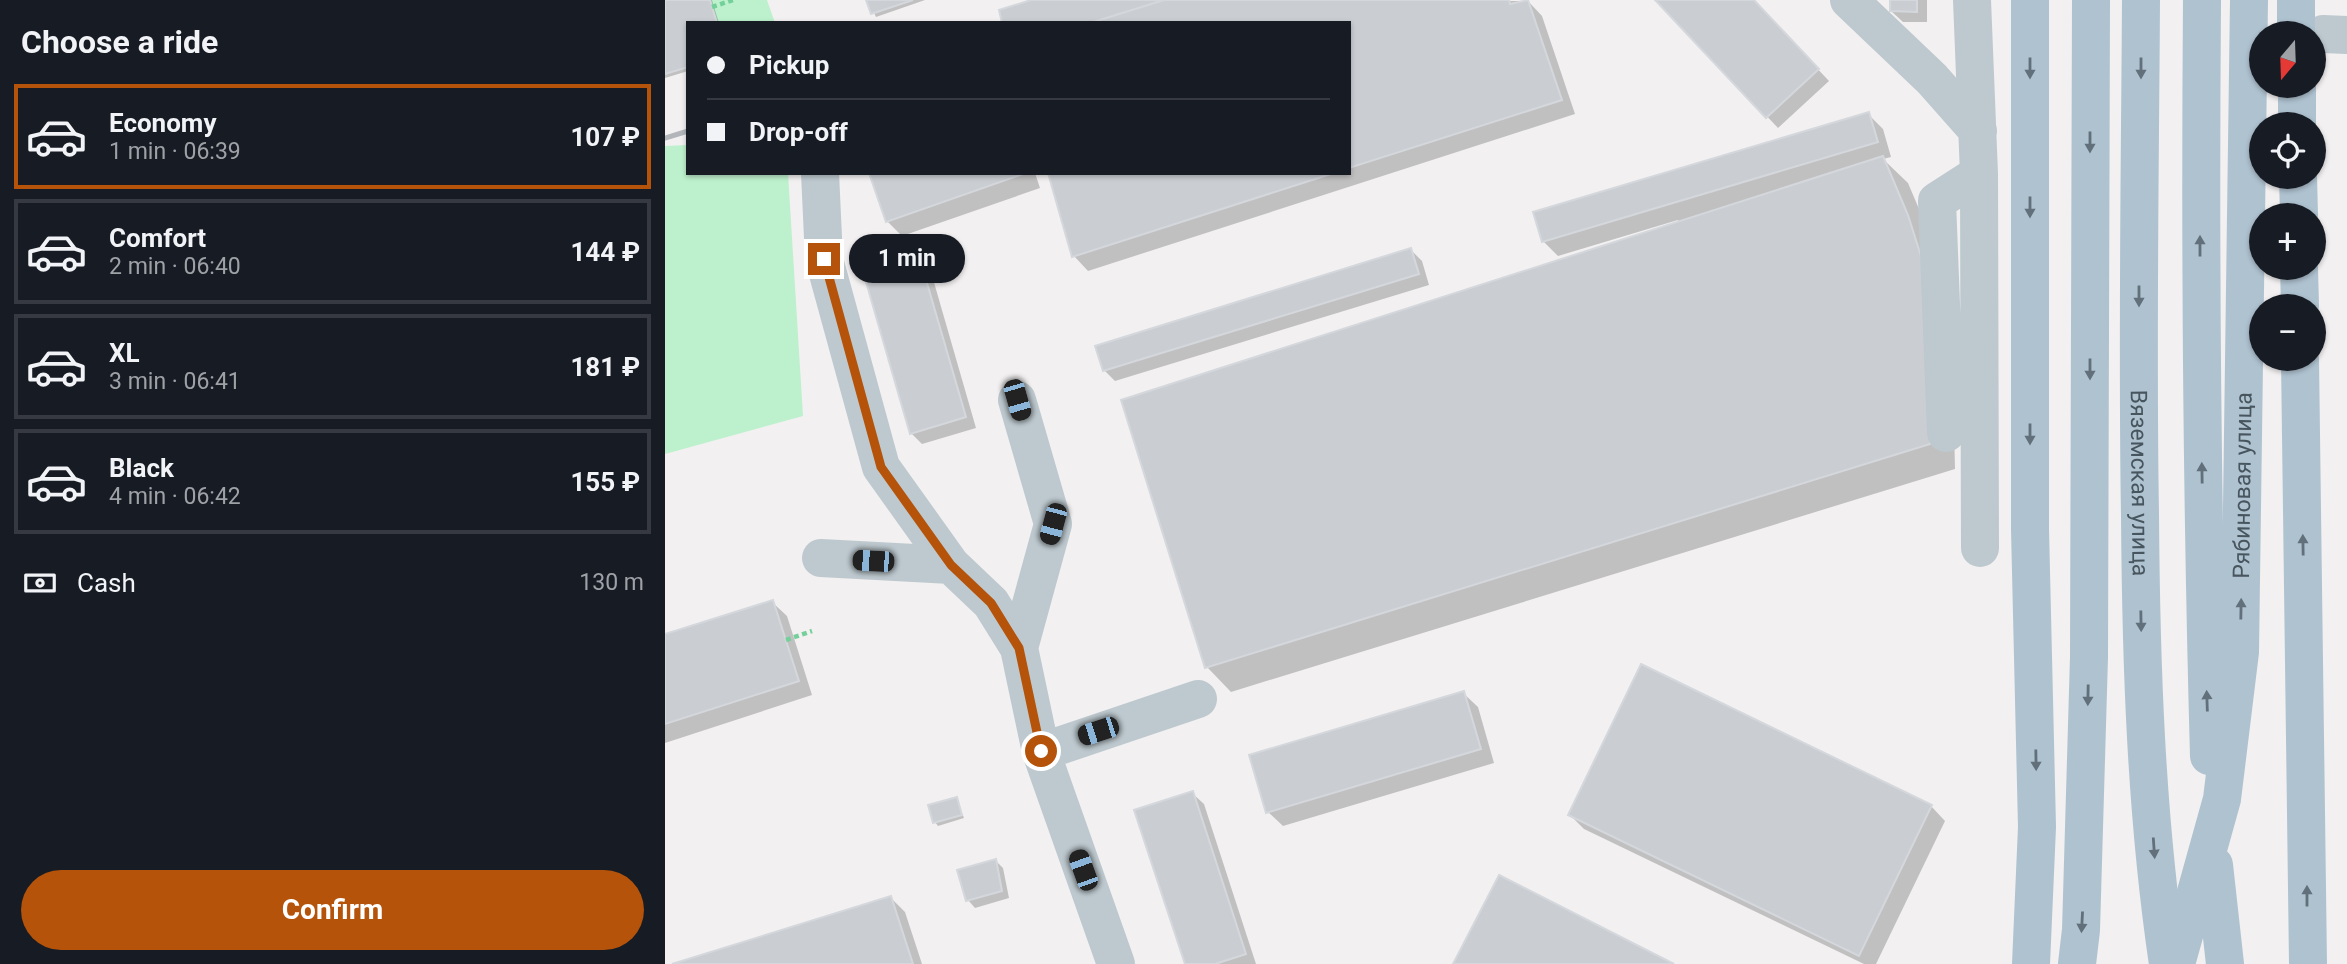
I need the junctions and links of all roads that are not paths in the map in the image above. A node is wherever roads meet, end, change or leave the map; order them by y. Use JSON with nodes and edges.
{"nodes":[{"id":1,"x":1849,"y":0,"type":"edge"},
{"id":2,"x":1972,"y":0,"type":"edge"},
{"id":3,"x":2030,"y":0,"type":"edge"},
{"id":4,"x":2091,"y":0,"type":"edge"},
{"id":5,"x":2141,"y":0,"type":"edge"},
{"id":6,"x":2202,"y":0,"type":"edge"},
{"id":7,"x":2249,"y":0,"type":"edge"},
{"id":8,"x":2296,"y":0,"type":"edge"},
{"id":9,"x":2312,"y":21,"type":"edge"},
{"id":10,"x":1977,"y":131,"type":"junction"},
{"id":11,"x":1979,"y":174,"type":"junction"},
{"id":12,"x":820,"y":175,"type":"edge"},
{"id":13,"x":2300,"y":371,"type":"edge"},
{"id":14,"x":1017,"y":400,"type":"dead end"},
{"id":15,"x":1946,"y":433,"type":"dead end"},
{"id":16,"x":1980,"y":548,"type":"dead end"},
{"id":17,"x":821,"y":558,"type":"dead end"},
{"id":18,"x":951,"y":565,"type":"junction"},
{"id":19,"x":1019,"y":648,"type":"junction"},
{"id":20,"x":1198,"y":699,"type":"dead end"},
{"id":21,"x":1041,"y":751,"type":"junction"},
{"id":22,"x":1116,"y":964,"type":"edge"},
{"id":23,"x":2031,"y":964,"type":"edge"},
{"id":24,"x":2077,"y":964,"type":"edge"},
{"id":25,"x":2168,"y":964,"type":"edge"},
{"id":26,"x":2176,"y":964,"type":"edge"},
{"id":27,"x":2225,"y":964,"type":"edge"},
{"id":28,"x":2308,"y":964,"type":"edge"}],
"edges":[{"from":1,"to":10,"type":"lane"},
{"from":2,"to":10,"type":"lane"},
{"from":3,"to":23,"type":"main road","one_way":true},
{"from":4,"to":24,"type":"main road","one_way":true},
{"from":5,"to":25,"type":"main road","name":"Вяземская улица","one_way":true},
{"from":27,"to":6,"type":"main road","one_way":true},
{"from":26,"to":7,"type":"main road","name":"Рябиновая улица","one_way":true},
{"from":8,"to":9,"type":"main road"},
{"from":10,"to":11,"type":"lane"},
{"from":11,"to":15,"type":"lane"},
{"from":11,"to":16,"type":"lane"},
{"from":12,"to":18,"type":"lane"},
{"from":28,"to":13,"type":"main road","one_way":true},
{"from":14,"to":19,"type":"lane"},
{"from":17,"to":18,"type":"lane"},
{"from":18,"to":19,"type":"lane"},
{"from":19,"to":21,"type":"lane"},
{"from":20,"to":21,"type":"lane"},
{"from":21,"to":22,"type":"lane"}]}
